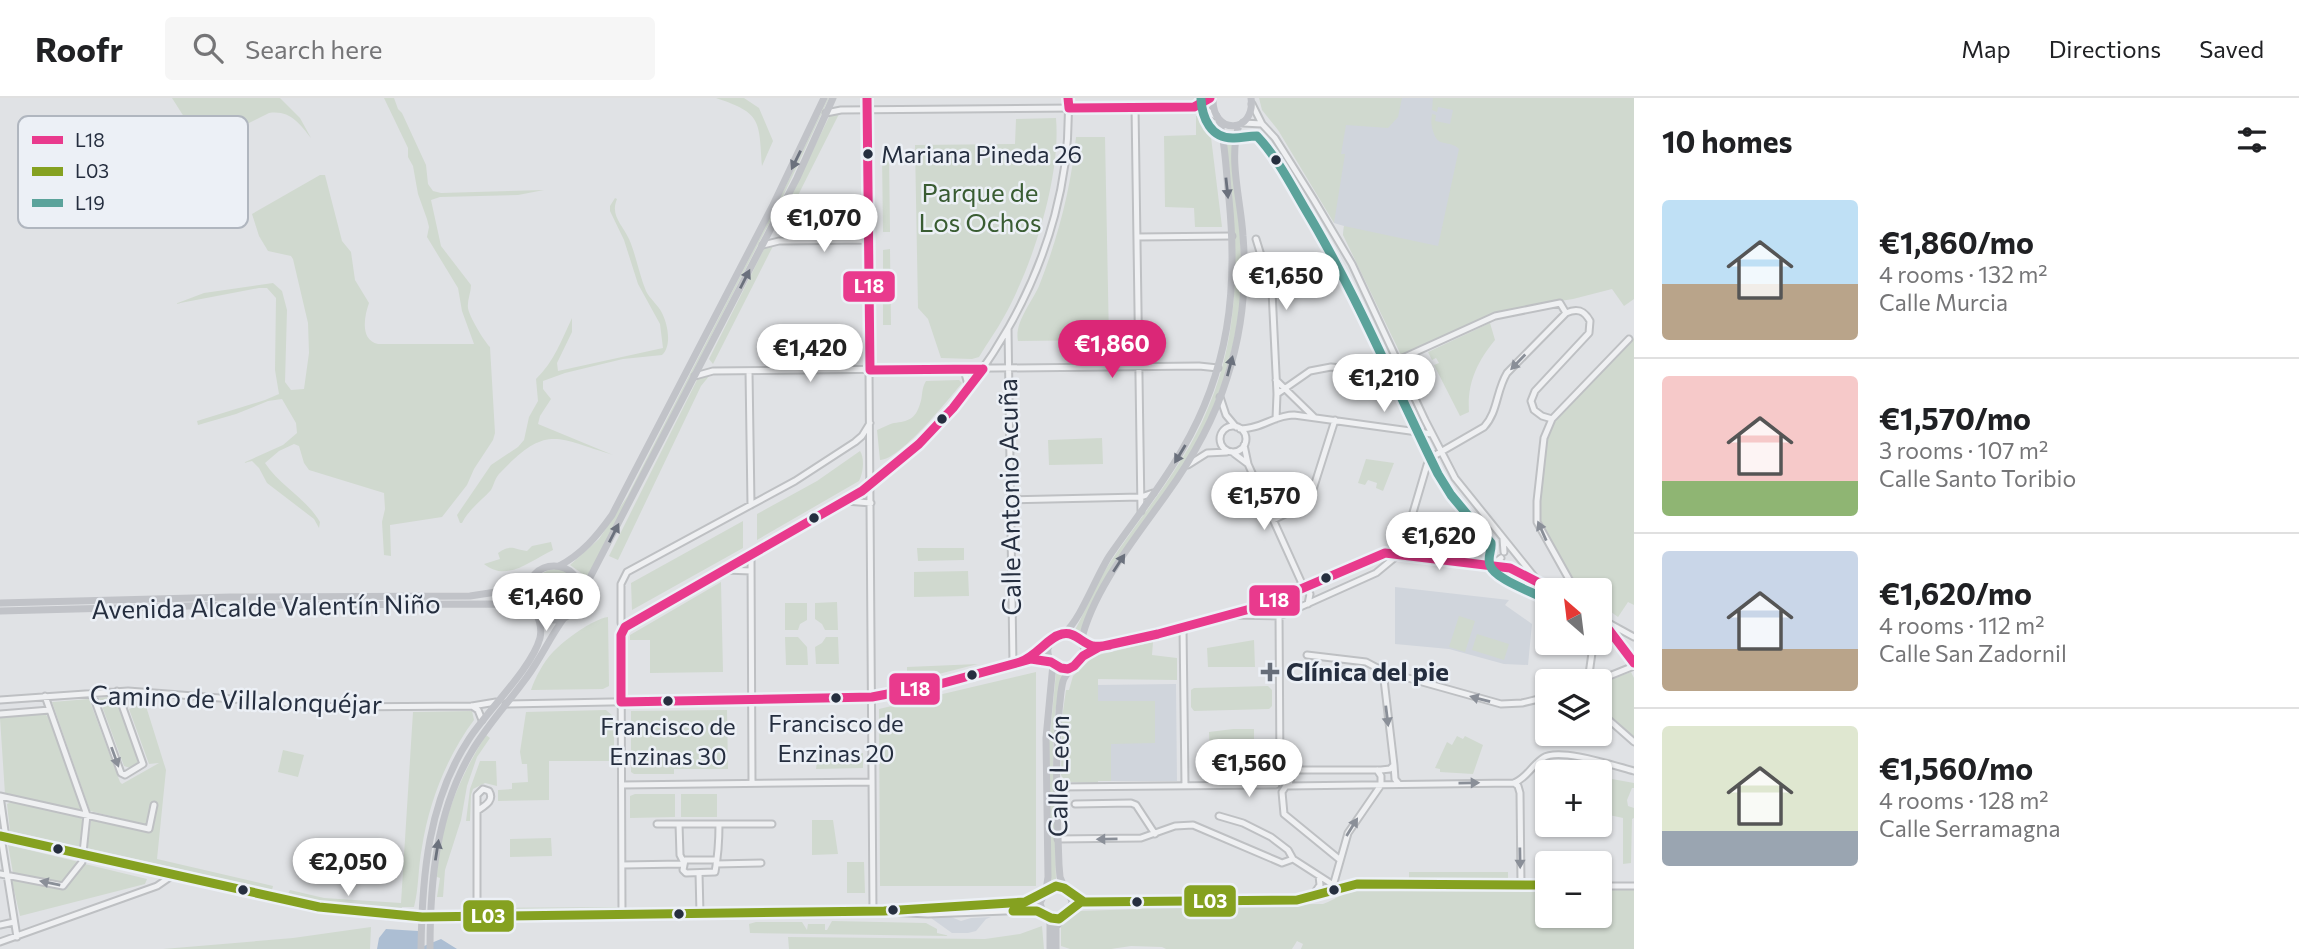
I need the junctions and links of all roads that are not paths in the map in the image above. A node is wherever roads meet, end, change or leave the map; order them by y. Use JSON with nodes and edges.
{"nodes":[{"id":1,"x":824,"y":98,"type":"edge"},
{"id":2,"x":834,"y":98,"type":"edge"},
{"id":3,"x":867,"y":98,"type":"edge"},
{"id":4,"x":1024,"y":98,"type":"edge"},
{"id":5,"x":1068,"y":98,"type":"edge"},
{"id":6,"x":1212,"y":98,"type":"edge"},
{"id":7,"x":1251,"y":101,"type":"edge"},
{"id":8,"x":1135,"y":107,"type":"junction"},
{"id":9,"x":1194,"y":107,"type":"junction"},
{"id":10,"x":1024,"y":108,"type":"junction"},
{"id":11,"x":1069,"y":108,"type":"junction"},
{"id":12,"x":867,"y":109,"type":"junction"},
{"id":13,"x":841,"y":110,"type":"junction"},
{"id":14,"x":827,"y":113,"type":"junction"},
{"id":15,"x":1218,"y":118,"type":"junction"},
{"id":16,"x":1241,"y":124,"type":"junction"},
{"id":17,"x":1262,"y":124,"type":"junction"},
{"id":18,"x":772,"y":227,"type":"junction"},
{"id":19,"x":1232,"y":236,"type":"junction"},
{"id":20,"x":1137,"y":237,"type":"junction"},
{"id":21,"x":1256,"y":239,"type":"dead end"},
{"id":22,"x":869,"y":240,"type":"junction"},
{"id":23,"x":779,"y":241,"type":"junction"},
{"id":24,"x":763,"y":245,"type":"junction"},
{"id":25,"x":1566,"y":313,"type":"junction"},
{"id":26,"x":1008,"y":329,"type":"junction"},
{"id":27,"x":1629,"y":338,"type":"dead end"},
{"id":28,"x":704,"y":358,"type":"junction"},
{"id":29,"x":1398,"y":360,"type":"junction"},
{"id":30,"x":1139,"y":367,"type":"junction"},
{"id":31,"x":1218,"y":368,"type":"junction"},
{"id":32,"x":983,"y":369,"type":"junction"},
{"id":33,"x":1009,"y":369,"type":"junction"},
{"id":34,"x":870,"y":370,"type":"junction"},
{"id":35,"x":964,"y":370,"type":"junction"},
{"id":36,"x":711,"y":371,"type":"junction"},
{"id":37,"x":749,"y":371,"type":"junction"},
{"id":38,"x":695,"y":376,"type":"junction"},
{"id":39,"x":1276,"y":379,"type":"junction"},
{"id":40,"x":969,"y":388,"type":"junction"},
{"id":41,"x":1285,"y":390,"type":"junction"},
{"id":42,"x":1277,"y":394,"type":"junction"},
{"id":43,"x":1220,"y":397,"type":"junction"},
{"id":44,"x":1314,"y":417,"type":"junction"},
{"id":45,"x":1276,"y":419,"type":"junction"},
{"id":46,"x":1552,"y":419,"type":"junction"},
{"id":47,"x":1335,"y":421,"type":"junction"},
{"id":48,"x":871,"y":422,"type":"junction"},
{"id":49,"x":1238,"y":428,"type":"junction"},
{"id":50,"x":1255,"y":429,"type":"junction"},
{"id":51,"x":1432,"y":434,"type":"junction"},
{"id":52,"x":871,"y":436,"type":"junction"},
{"id":53,"x":859,"y":440,"type":"junction"},
{"id":54,"x":1245,"y":444,"type":"junction"},
{"id":55,"x":871,"y":449,"type":"junction"},
{"id":56,"x":1230,"y":452,"type":"junction"},
{"id":57,"x":1440,"y":452,"type":"junction"},
{"id":58,"x":1248,"y":464,"type":"junction"},
{"id":59,"x":1185,"y":467,"type":"junction"},
{"id":60,"x":871,"y":484,"type":"junction"},
{"id":61,"x":1153,"y":494,"type":"junction"},
{"id":62,"x":1140,"y":498,"type":"junction"},
{"id":63,"x":1010,"y":500,"type":"junction"},
{"id":64,"x":846,"y":501,"type":"junction"},
{"id":65,"x":872,"y":503,"type":"junction"},
{"id":66,"x":751,"y":505,"type":"junction"},
{"id":67,"x":1141,"y":511,"type":"junction"},
{"id":68,"x":1273,"y":520,"type":"junction"},
{"id":69,"x":1503,"y":538,"type":"junction"},
{"id":70,"x":1399,"y":554,"type":"junction"},
{"id":71,"x":1515,"y":554,"type":"junction"},
{"id":72,"x":751,"y":555,"type":"junction"},
{"id":73,"x":1502,"y":555,"type":"junction"},
{"id":74,"x":1483,"y":564,"type":"junction"},
{"id":75,"x":559,"y":566,"type":"junction"},
{"id":76,"x":1508,"y":568,"type":"junction"},
{"id":77,"x":724,"y":570,"type":"junction"},
{"id":78,"x":751,"y":571,"type":"junction"},
{"id":79,"x":1535,"y":578,"type":"edge"},
{"id":80,"x":1569,"y":578,"type":"edge"},
{"id":81,"x":1535,"y":579,"type":"edge"},
{"id":82,"x":529,"y":582,"type":"junction"},
{"id":83,"x":1304,"y":587,"type":"junction"},
{"id":84,"x":582,"y":593,"type":"junction"},
{"id":85,"x":1276,"y":600,"type":"junction"},
{"id":86,"x":0,"y":603,"type":"edge"},
{"id":87,"x":1308,"y":604,"type":"junction"},
{"id":88,"x":534,"y":610,"type":"junction"},
{"id":89,"x":0,"y":611,"type":"edge"},
{"id":90,"x":621,"y":614,"type":"junction"},
{"id":91,"x":1232,"y":615,"type":"junction"},
{"id":92,"x":1279,"y":616,"type":"junction"},
{"id":93,"x":564,"y":618,"type":"junction"},
{"id":94,"x":635,"y":620,"type":"junction"},
{"id":95,"x":1612,"y":624,"type":"edge"},
{"id":96,"x":625,"y":627,"type":"junction"},
{"id":97,"x":1183,"y":627,"type":"junction"},
{"id":98,"x":1065,"y":632,"type":"junction"},
{"id":99,"x":1612,"y":634,"type":"edge"},
{"id":100,"x":1634,"y":637,"type":"edge"},
{"id":101,"x":1082,"y":643,"type":"junction"},
{"id":102,"x":1048,"y":645,"type":"junction"},
{"id":103,"x":1099,"y":647,"type":"junction"},
{"id":104,"x":1307,"y":655,"type":"dead end"},
{"id":105,"x":1083,"y":656,"type":"junction"},
{"id":106,"x":1031,"y":659,"type":"junction"},
{"id":107,"x":1052,"y":663,"type":"junction"},
{"id":108,"x":1013,"y":664,"type":"junction"},
{"id":109,"x":1634,"y":665,"type":"edge"},
{"id":110,"x":1074,"y":666,"type":"junction"},
{"id":111,"x":1382,"y":671,"type":"junction"},
{"id":112,"x":1612,"y":675,"type":"edge"},
{"id":113,"x":520,"y":687,"type":"junction"},
{"id":114,"x":117,"y":691,"type":"junction"},
{"id":115,"x":92,"y":692,"type":"junction"},
{"id":116,"x":45,"y":696,"type":"junction"},
{"id":117,"x":872,"y":697,"type":"junction"},
{"id":118,"x":0,"y":700,"type":"edge"},
{"id":119,"x":752,"y":700,"type":"junction"},
{"id":120,"x":1535,"y":700,"type":"edge"},
{"id":121,"x":497,"y":702,"type":"junction"},
{"id":122,"x":621,"y":702,"type":"junction"},
{"id":123,"x":522,"y":703,"type":"junction"},
{"id":124,"x":506,"y":704,"type":"junction"},
{"id":125,"x":472,"y":706,"type":"junction"},
{"id":126,"x":50,"y":710,"type":"junction"},
{"id":127,"x":0,"y":714,"type":"edge"},
{"id":128,"x":482,"y":720,"type":"junction"},
{"id":129,"x":1612,"y":723,"type":"edge"},
{"id":130,"x":1634,"y":742,"type":"edge"},
{"id":131,"x":1394,"y":765,"type":"junction"},
{"id":132,"x":1281,"y":769,"type":"junction"},
{"id":133,"x":1377,"y":770,"type":"junction"},
{"id":134,"x":1634,"y":771,"type":"edge"},
{"id":135,"x":871,"y":782,"type":"junction"},
{"id":136,"x":752,"y":783,"type":"junction"},
{"id":137,"x":1514,"y":783,"type":"junction"},
{"id":138,"x":1399,"y":784,"type":"junction"},
{"id":139,"x":622,"y":785,"type":"junction"},
{"id":140,"x":1221,"y":785,"type":"junction"},
{"id":141,"x":1276,"y":785,"type":"junction"},
{"id":142,"x":1381,"y":785,"type":"junction"},
{"id":143,"x":1185,"y":786,"type":"junction"},
{"id":144,"x":1287,"y":786,"type":"junction"},
{"id":145,"x":1058,"y":787,"type":"junction"},
{"id":146,"x":1124,"y":787,"type":"junction"},
{"id":147,"x":0,"y":796,"type":"edge"},
{"id":148,"x":1124,"y":803,"type":"junction"},
{"id":149,"x":1075,"y":804,"type":"dead end"},
{"id":150,"x":154,"y":805,"type":"dead end"},
{"id":151,"x":477,"y":811,"type":"dead end"},
{"id":152,"x":87,"y":815,"type":"junction"},
{"id":153,"x":1219,"y":816,"type":"dead end"},
{"id":154,"x":657,"y":824,"type":"dead end"},
{"id":155,"x":679,"y":824,"type":"junction"},
{"id":156,"x":719,"y":824,"type":"junction"},
{"id":157,"x":772,"y":824,"type":"dead end"},
{"id":158,"x":1156,"y":834,"type":"junction"},
{"id":159,"x":2,"y":836,"type":"edge"},
{"id":160,"x":1058,"y":839,"type":"junction"},
{"id":161,"x":82,"y":855,"type":"junction"},
{"id":162,"x":1293,"y":859,"type":"junction"},
{"id":163,"x":1339,"y":859,"type":"junction"},
{"id":164,"x":683,"y":862,"type":"junction"},
{"id":165,"x":715,"y":862,"type":"junction"},
{"id":166,"x":761,"y":863,"type":"dead end"},
{"id":167,"x":622,"y":865,"type":"junction"},
{"id":168,"x":699,"y":873,"type":"junction"},
{"id":169,"x":3,"y":874,"type":"edge"},
{"id":170,"x":173,"y":875,"type":"junction"},
{"id":171,"x":1319,"y":876,"type":"junction"},
{"id":172,"x":1521,"y":885,"type":"junction"},
{"id":173,"x":1535,"y":885,"type":"edge"},
{"id":174,"x":1336,"y":886,"type":"junction"},
{"id":175,"x":1612,"y":886,"type":"edge"},
{"id":176,"x":1634,"y":886,"type":"edge"},
{"id":177,"x":1046,"y":890,"type":"junction"},
{"id":178,"x":1068,"y":892,"type":"junction"},
{"id":179,"x":1041,"y":897,"type":"junction"},
{"id":180,"x":1311,"y":897,"type":"junction"},
{"id":181,"x":1081,"y":902,"type":"junction"},
{"id":182,"x":1072,"y":907,"type":"junction"},
{"id":183,"x":884,"y":911,"type":"junction"},
{"id":184,"x":873,"y":912,"type":"junction"},
{"id":185,"x":700,"y":914,"type":"junction"},
{"id":186,"x":622,"y":915,"type":"junction"},
{"id":187,"x":1045,"y":915,"type":"junction"},
{"id":188,"x":1065,"y":916,"type":"junction"},
{"id":189,"x":426,"y":917,"type":"junction"},
{"id":190,"x":477,"y":917,"type":"junction"},
{"id":191,"x":14,"y":922,"type":"junction"},
{"id":192,"x":0,"y":925,"type":"edge"},
{"id":193,"x":1053,"y":927,"type":"junction"},
{"id":194,"x":426,"y":931,"type":"junction"},
{"id":195,"x":17,"y":937,"type":"junction"},
{"id":196,"x":0,"y":942,"type":"edge"},
{"id":197,"x":421,"y":949,"type":"edge"},
{"id":198,"x":430,"y":949,"type":"edge"},
{"id":199,"x":1051,"y":949,"type":"edge"},
{"id":200,"x":1056,"y":949,"type":"edge"}],
"edges":[{"from":1,"to":75,"type":"main road","one_way":true},
{"from":2,"to":13,"type":"street"},
{"from":2,"to":14,"type":"main road"},
{"from":3,"to":12,"type":"street"},
{"from":4,"to":10,"type":"street"},
{"from":5,"to":11,"type":"street"},
{"from":6,"to":9,"type":"street"},
{"from":6,"to":15,"type":"main road"},
{"from":7,"to":16,"type":"main road"},
{"from":7,"to":17,"type":"street"},
{"from":8,"to":9,"type":"street"},
{"from":8,"to":11,"type":"street"},
{"from":8,"to":20,"type":"street"},
{"from":9,"to":15,"type":"street"},
{"from":10,"to":11,"type":"street"},
{"from":10,"to":12,"type":"street"},
{"from":11,"to":26,"type":"street"},
{"from":12,"to":13,"type":"street"},
{"from":12,"to":22,"type":"street"},
{"from":13,"to":14,"type":"street"},
{"from":14,"to":18,"type":"main road"},
{"from":15,"to":16,"type":"main road"},
{"from":15,"to":19,"type":"main road","one_way":true},
{"from":16,"to":17,"type":"street"},
{"from":43,"to":16,"type":"main road","one_way":true},
{"from":17,"to":29,"type":"street"},
{"from":18,"to":23,"type":"street"},
{"from":18,"to":24,"type":"main road"},
{"from":19,"to":20,"type":"street"},
{"from":19,"to":31,"type":"main road"},
{"from":20,"to":30,"type":"street"},
{"from":21,"to":39,"type":"street"},
{"from":22,"to":23,"type":"street"},
{"from":22,"to":34,"type":"street"},
{"from":23,"to":24,"type":"street"},
{"from":28,"to":24,"type":"main road","one_way":true},
{"from":25,"to":29,"type":"street"},
{"from":25,"to":46,"type":"street"},
{"from":25,"to":57,"type":"street","one_way":true},
{"from":26,"to":32,"type":"street"},
{"from":26,"to":33,"type":"street","name":"Calle Antonio Acuña"},
{"from":27,"to":46,"type":"street"},
{"from":28,"to":36,"type":"street"},
{"from":28,"to":38,"type":"main road"},
{"from":29,"to":41,"type":"street"},
{"from":29,"to":51,"type":"street"},
{"from":30,"to":31,"type":"street"},
{"from":30,"to":33,"type":"street"},
{"from":30,"to":62,"type":"street"},
{"from":31,"to":61,"type":"main road","one_way":true},
{"from":32,"to":33,"type":"street"},
{"from":32,"to":35,"type":"street"},
{"from":32,"to":40,"type":"street"},
{"from":33,"to":63,"type":"street","name":"Calle Antonio Acuña"},
{"from":34,"to":35,"type":"street"},
{"from":34,"to":37,"type":"street"},
{"from":34,"to":48,"type":"street"},
{"from":35,"to":40,"type":"street"},
{"from":36,"to":37,"type":"street"},
{"from":36,"to":38,"type":"street"},
{"from":37,"to":66,"type":"street"},
{"from":84,"to":38,"type":"main road","one_way":true},
{"from":39,"to":41,"type":"street"},
{"from":39,"to":42,"type":"street"},
{"from":40,"to":60,"type":"street"},
{"from":41,"to":42,"type":"street"},
{"from":41,"to":44,"type":"street"},
{"from":42,"to":45,"type":"street"},
{"from":43,"to":49,"type":"street"},
{"from":43,"to":59,"type":"main road"},
{"from":44,"to":45,"type":"street"},
{"from":44,"to":47,"type":"street"},
{"from":45,"to":50,"type":"street"},
{"from":80,"to":46,"type":"street","one_way":true},
{"from":47,"to":51,"type":"street"},
{"from":47,"to":68,"type":"street"},
{"from":48,"to":52,"type":"street"},
{"from":48,"to":53,"type":"street"},
{"from":49,"to":50,"type":"street"},
{"from":49,"to":54,"type":"street"},
{"from":49,"to":56,"type":"street"},
{"from":50,"to":54,"type":"street"},
{"from":51,"to":57,"type":"street"},
{"from":52,"to":53,"type":"street"},
{"from":52,"to":55,"type":"street"},
{"from":53,"to":55,"type":"street"},
{"from":53,"to":66,"type":"street"},
{"from":54,"to":56,"type":"street"},
{"from":54,"to":58,"type":"street"},
{"from":55,"to":60,"type":"street"},
{"from":56,"to":58,"type":"street"},
{"from":56,"to":59,"type":"street"},
{"from":57,"to":69,"type":"street"},
{"from":57,"to":70,"type":"street"},
{"from":58,"to":68,"type":"street"},
{"from":101,"to":59,"type":"main road","one_way":true},
{"from":60,"to":64,"type":"street"},
{"from":60,"to":65,"type":"street"},
{"from":61,"to":62,"type":"street"},
{"from":61,"to":67,"type":"main road"},
{"from":62,"to":63,"type":"street"},
{"from":62,"to":67,"type":"street"},
{"from":63,"to":108,"type":"street","name":"Calle Antonio Acuña"},
{"from":64,"to":65,"type":"street"},
{"from":64,"to":72,"type":"street"},
{"from":65,"to":117,"type":"street"},
{"from":66,"to":90,"type":"street"},
{"from":67,"to":98,"type":"main road"},
{"from":68,"to":83,"type":"street"},
{"from":69,"to":71,"type":"street"},
{"from":69,"to":73,"type":"street"},
{"from":70,"to":74,"type":"street"},
{"from":70,"to":83,"type":"street"},
{"from":70,"to":87,"type":"street"},
{"from":71,"to":73,"type":"street"},
{"from":71,"to":76,"type":"street"},
{"from":71,"to":79,"type":"street"},
{"from":72,"to":77,"type":"street"},
{"from":72,"to":78,"type":"street"},
{"from":73,"to":74,"type":"street"},
{"from":73,"to":76,"type":"street"},
{"from":74,"to":76,"type":"street"},
{"from":75,"to":82,"type":"main road"},
{"from":75,"to":84,"type":"main road"},
{"from":76,"to":81,"type":"street"},
{"from":77,"to":78,"type":"street"},
{"from":77,"to":94,"type":"street"},
{"from":78,"to":119,"type":"street"},
{"from":82,"to":86,"type":"main road","name":"Avenida Alcalde Valentín Niño"},
{"from":82,"to":88,"type":"main road"},
{"from":83,"to":85,"type":"street"},
{"from":83,"to":87,"type":"street"},
{"from":84,"to":93,"type":"main road"},
{"from":85,"to":91,"type":"street"},
{"from":85,"to":92,"type":"street"},
{"from":87,"to":92,"type":"street"},
{"from":88,"to":89,"type":"main road","name":"Avenida Alcalde Valentín Niño"},
{"from":88,"to":93,"type":"main road"},
{"from":88,"to":121,"type":"main road"},
{"from":90,"to":94,"type":"street"},
{"from":90,"to":96,"type":"street"},
{"from":91,"to":92,"type":"street"},
{"from":91,"to":97,"type":"street"},
{"from":92,"to":132,"type":"street"},
{"from":93,"to":113,"type":"main road"},
{"from":94,"to":96,"type":"street"},
{"from":95,"to":100,"type":"street"},
{"from":96,"to":122,"type":"street"},
{"from":97,"to":103,"type":"street"},
{"from":97,"to":143,"type":"street"},
{"from":98,"to":101,"type":"main road"},
{"from":98,"to":102,"type":"main road"},
{"from":99,"to":109,"type":"street"},
{"from":101,"to":103,"type":"street"},
{"from":101,"to":105,"type":"main road"},
{"from":102,"to":106,"type":"street"},
{"from":102,"to":107,"type":"main road"},
{"from":103,"to":105,"type":"street"},
{"from":104,"to":111,"type":"street"},
{"from":105,"to":110,"type":"main road"},
{"from":106,"to":107,"type":"street"},
{"from":106,"to":108,"type":"street"},
{"from":107,"to":110,"type":"main road"},
{"from":107,"to":177,"type":"main road","name":"Calle León"},
{"from":108,"to":117,"type":"street"},
{"from":109,"to":112,"type":"street"},
{"from":110,"to":145,"type":"main road","name":"Calle León"},
{"from":120,"to":111,"type":"street","one_way":true},
{"from":111,"to":131,"type":"street","one_way":true},
{"from":113,"to":123,"type":"street"},
{"from":113,"to":124,"type":"main road"},
{"from":114,"to":115,"type":"street","name":"Camino de Villalonquéjar"},
{"from":115,"to":114,"type":"street","one_way":true},
{"from":114,"to":125,"type":"street","name":"Camino de Villalonquéjar"},
{"from":115,"to":116,"type":"street","name":"Camino de Villalonquéjar"},
{"from":116,"to":118,"type":"street","name":"Camino de Villalonquéjar"},
{"from":116,"to":126,"type":"street"},
{"from":117,"to":119,"type":"street"},
{"from":117,"to":135,"type":"street"},
{"from":119,"to":122,"type":"street"},
{"from":119,"to":136,"type":"street"},
{"from":121,"to":125,"type":"street","name":"Camino de Villalonquéjar"},
{"from":121,"to":128,"type":"main road"},
{"from":122,"to":123,"type":"street"},
{"from":122,"to":139,"type":"street"},
{"from":123,"to":124,"type":"street"},
{"from":189,"to":124,"type":"main road","one_way":true},
{"from":125,"to":128,"type":"street"},
{"from":126,"to":127,"type":"street","name":"Camino de Villalonquéjar"},
{"from":126,"to":152,"type":"street"},
{"from":128,"to":189,"type":"main road"},
{"from":129,"to":130,"type":"street"},
{"from":131,"to":133,"type":"street"},
{"from":131,"to":138,"type":"street"},
{"from":132,"to":133,"type":"street"},
{"from":132,"to":140,"type":"street"},
{"from":132,"to":141,"type":"street"},
{"from":132,"to":144,"type":"street"},
{"from":133,"to":142,"type":"street"},
{"from":134,"to":137,"type":"street"},
{"from":135,"to":136,"type":"street"},
{"from":135,"to":184,"type":"street"},
{"from":136,"to":139,"type":"street"},
{"from":138,"to":137,"type":"street","one_way":true},
{"from":137,"to":172,"type":"street","one_way":true},
{"from":138,"to":142,"type":"street"},
{"from":139,"to":167,"type":"street"},
{"from":140,"to":141,"type":"street"},
{"from":140,"to":143,"type":"street"},
{"from":141,"to":144,"type":"street"},
{"from":142,"to":144,"type":"street"},
{"from":163,"to":142,"type":"street","one_way":true},
{"from":143,"to":146,"type":"street"},
{"from":144,"to":163,"type":"street"},
{"from":145,"to":146,"type":"street"},
{"from":145,"to":160,"type":"main road","name":"Calle León"},
{"from":146,"to":148,"type":"street"},
{"from":147,"to":152,"type":"street"},
{"from":147,"to":159,"type":"street"},
{"from":148,"to":149,"type":"street"},
{"from":148,"to":158,"type":"street"},
{"from":150,"to":152,"type":"street"},
{"from":151,"to":190,"type":"street"},
{"from":152,"to":161,"type":"street"},
{"from":153,"to":162,"type":"street"},
{"from":154,"to":155,"type":"street"},
{"from":155,"to":156,"type":"street"},
{"from":155,"to":164,"type":"street"},
{"from":156,"to":157,"type":"street"},
{"from":156,"to":165,"type":"street"},
{"from":158,"to":160,"type":"street","one_way":true},
{"from":158,"to":162,"type":"street"},
{"from":159,"to":161,"type":"street"},
{"from":159,"to":169,"type":"street"},
{"from":160,"to":178,"type":"main road","name":"Calle León"},
{"from":161,"to":169,"type":"street","one_way":true},
{"from":161,"to":170,"type":"street"},
{"from":162,"to":171,"type":"street"},
{"from":163,"to":174,"type":"street"},
{"from":164,"to":165,"type":"street"},
{"from":164,"to":167,"type":"street"},
{"from":164,"to":168,"type":"street"},
{"from":165,"to":166,"type":"street"},
{"from":165,"to":168,"type":"street"},
{"from":167,"to":186,"type":"street"},
{"from":168,"to":185,"type":"street"},
{"from":169,"to":191,"type":"street"},
{"from":170,"to":189,"type":"street"},
{"from":170,"to":195,"type":"street"},
{"from":171,"to":174,"type":"street"},
{"from":171,"to":180,"type":"street"},
{"from":172,"to":173,"type":"street"},
{"from":172,"to":174,"type":"street"},
{"from":174,"to":180,"type":"street"},
{"from":175,"to":176,"type":"street"},
{"from":177,"to":178,"type":"main road"},
{"from":177,"to":179,"type":"main road"},
{"from":178,"to":181,"type":"street"},
{"from":178,"to":182,"type":"main road"},
{"from":179,"to":183,"type":"street"},
{"from":179,"to":187,"type":"main road"},
{"from":180,"to":181,"type":"street"},
{"from":181,"to":182,"type":"street"},
{"from":182,"to":188,"type":"main road"},
{"from":183,"to":184,"type":"street"},
{"from":183,"to":187,"type":"street"},
{"from":184,"to":185,"type":"street"},
{"from":185,"to":186,"type":"street"},
{"from":186,"to":190,"type":"street"},
{"from":187,"to":188,"type":"main road"},
{"from":187,"to":193,"type":"main road"},
{"from":188,"to":193,"type":"main road"},
{"from":189,"to":190,"type":"street"},
{"from":189,"to":194,"type":"main road"},
{"from":191,"to":192,"type":"street"},
{"from":191,"to":195,"type":"street"},
{"from":193,"to":199,"type":"main road"},
{"from":193,"to":200,"type":"main road"},
{"from":194,"to":197,"type":"main road"},
{"from":194,"to":198,"type":"main road"},
{"from":195,"to":196,"type":"street"}]}
